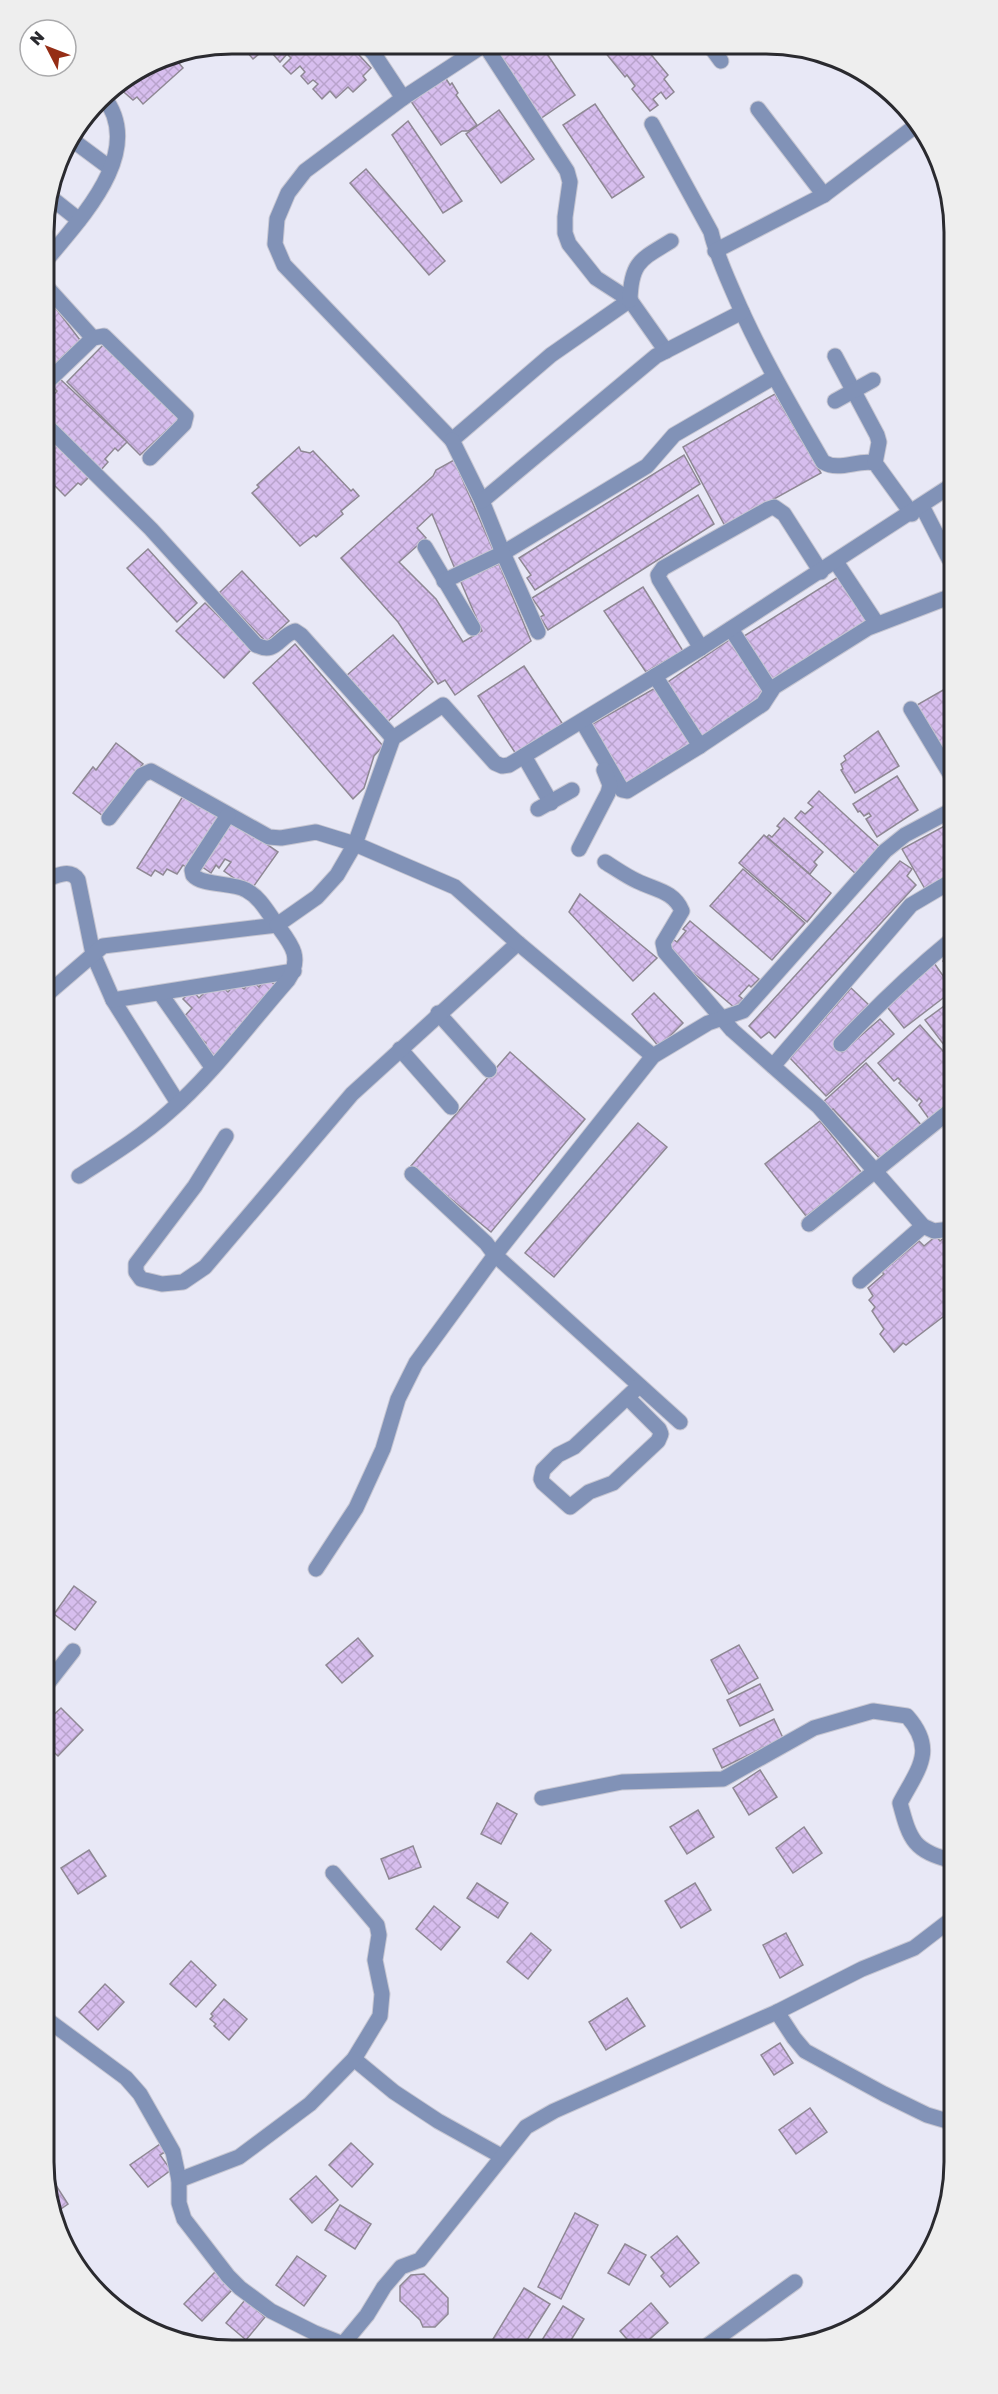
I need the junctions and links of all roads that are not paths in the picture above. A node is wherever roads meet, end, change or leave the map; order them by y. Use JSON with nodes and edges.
{"nodes":[{"id":1,"x":374,"y":54,"type":"edge"},
{"id":2,"x":470,"y":54,"type":"edge"},
{"id":3,"x":490,"y":54,"type":"edge"},
{"id":4,"x":716,"y":54,"type":"edge"},
{"id":5,"x":721,"y":61,"type":"dead end"},
{"id":6,"x":403,"y":98,"type":"junction"},
{"id":7,"x":108,"y":104,"type":"edge"},
{"id":8,"x":758,"y":109,"type":"dead end"},
{"id":9,"x":652,"y":124,"type":"dead end"},
{"id":10,"x":911,"y":129,"type":"edge"},
{"id":11,"x":77,"y":144,"type":"edge"},
{"id":12,"x":110,"y":168,"type":"junction"},
{"id":13,"x":824,"y":195,"type":"junction"},
{"id":14,"x":57,"y":203,"type":"edge"},
{"id":15,"x":79,"y":220,"type":"junction"},
{"id":16,"x":671,"y":241,"type":"dead end"},
{"id":17,"x":716,"y":250,"type":"junction"},
{"id":18,"x":54,"y":251,"type":"edge"},
{"id":19,"x":54,"y":295,"type":"edge"},
{"id":20,"x":630,"y":300,"type":"junction"},
{"id":21,"x":742,"y":312,"type":"junction"},
{"id":22,"x":93,"y":338,"type":"junction"},
{"id":23,"x":666,"y":351,"type":"junction"},
{"id":24,"x":835,"y":356,"type":"dead end"},
{"id":25,"x":54,"y":375,"type":"edge"},
{"id":26,"x":774,"y":377,"type":"junction"},
{"id":27,"x":873,"y":380,"type":"dead end"},
{"id":28,"x":854,"y":390,"type":"junction"},
{"id":29,"x":835,"y":400,"type":"dead end"},
{"id":30,"x":54,"y":433,"type":"edge"},
{"id":31,"x":452,"y":440,"type":"junction"},
{"id":32,"x":150,"y":458,"type":"dead end"},
{"id":33,"x":875,"y":463,"type":"junction"},
{"id":34,"x":944,"y":491,"type":"edge"},
{"id":35,"x":482,"y":501,"type":"junction"},
{"id":36,"x":917,"y":510,"type":"junction"},
{"id":37,"x":425,"y":547,"type":"dead end"},
{"id":38,"x":944,"y":551,"type":"edge"},
{"id":39,"x":503,"y":552,"type":"junction"},
{"id":40,"x":836,"y":562,"type":"junction"},
{"id":41,"x":821,"y":572,"type":"junction"},
{"id":42,"x":444,"y":581,"type":"junction"},
{"id":43,"x":944,"y":599,"type":"edge"},
{"id":44,"x":877,"y":624,"type":"junction"},
{"id":45,"x":473,"y":628,"type":"dead end"},
{"id":46,"x":731,"y":629,"type":"junction"},
{"id":47,"x":538,"y":632,"type":"dead end"},
{"id":48,"x":701,"y":648,"type":"junction"},
{"id":49,"x":655,"y":676,"type":"junction"},
{"id":50,"x":771,"y":691,"type":"junction"},
{"id":51,"x":911,"y":709,"type":"dead end"},
{"id":52,"x":579,"y":723,"type":"junction"},
{"id":53,"x":393,"y":738,"type":"junction"},
{"id":54,"x":700,"y":746,"type":"junction"},
{"id":55,"x":524,"y":756,"type":"junction"},
{"id":56,"x":944,"y":764,"type":"edge"},
{"id":57,"x":572,"y":790,"type":"dead end"},
{"id":58,"x":944,"y":814,"type":"edge"},
{"id":59,"x":228,"y":815,"type":"junction"},
{"id":60,"x":109,"y":818,"type":"dead end"},
{"id":61,"x":356,"y":844,"type":"junction"},
{"id":62,"x":579,"y":849,"type":"dead end"},
{"id":63,"x":605,"y":862,"type":"dead end"},
{"id":64,"x":54,"y":877,"type":"edge"},
{"id":65,"x":944,"y":886,"type":"edge"},
{"id":66,"x":277,"y":925,"type":"junction"},
{"id":67,"x":518,"y":943,"type":"junction"},
{"id":68,"x":944,"y":946,"type":"edge"},
{"id":69,"x":93,"y":954,"type":"junction"},
{"id":70,"x":294,"y":971,"type":"junction"},
{"id":71,"x":54,"y":988,"type":"edge"},
{"id":72,"x":160,"y":993,"type":"junction"},
{"id":73,"x":113,"y":1000,"type":"junction"},
{"id":74,"x":438,"y":1013,"type":"junction"},
{"id":75,"x":723,"y":1018,"type":"junction"},
{"id":76,"x":841,"y":1044,"type":"dead end"},
{"id":77,"x":400,"y":1049,"type":"junction"},
{"id":78,"x":653,"y":1056,"type":"junction"},
{"id":79,"x":773,"y":1066,"type":"junction"},
{"id":80,"x":212,"y":1067,"type":"junction"},
{"id":81,"x":489,"y":1070,"type":"dead end"},
{"id":82,"x":178,"y":1103,"type":"junction"},
{"id":83,"x":451,"y":1107,"type":"dead end"},
{"id":84,"x":944,"y":1116,"type":"edge"},
{"id":85,"x":226,"y":1136,"type":"dead end"},
{"id":86,"x":874,"y":1172,"type":"junction"},
{"id":87,"x":412,"y":1173,"type":"dead end"},
{"id":88,"x":79,"y":1176,"type":"dead end"},
{"id":89,"x":809,"y":1224,"type":"dead end"},
{"id":90,"x":923,"y":1226,"type":"junction"},
{"id":91,"x":944,"y":1229,"type":"edge"},
{"id":92,"x":495,"y":1255,"type":"junction"},
{"id":93,"x":860,"y":1281,"type":"dead end"},
{"id":94,"x":639,"y":1386,"type":"junction"},
{"id":95,"x":627,"y":1397,"type":"junction"},
{"id":96,"x":680,"y":1422,"type":"dead end"},
{"id":97,"x":316,"y":1569,"type":"dead end"},
{"id":98,"x":73,"y":1651,"type":"dead end"},
{"id":99,"x":54,"y":1675,"type":"edge"},
{"id":100,"x":542,"y":1798,"type":"dead end"},
{"id":101,"x":944,"y":1859,"type":"edge"},
{"id":102,"x":333,"y":1873,"type":"dead end"},
{"id":103,"x":944,"y":1925,"type":"edge"},
{"id":104,"x":777,"y":2012,"type":"junction"},
{"id":105,"x":54,"y":2025,"type":"edge"},
{"id":106,"x":354,"y":2060,"type":"junction"},
{"id":107,"x":944,"y":2119,"type":"edge"},
{"id":108,"x":501,"y":2156,"type":"junction"},
{"id":109,"x":179,"y":2180,"type":"junction"},
{"id":110,"x":795,"y":2282,"type":"dead end"},
{"id":111,"x":333,"y":2340,"type":"edge"},
{"id":112,"x":350,"y":2340,"type":"edge"},
{"id":113,"x":715,"y":2340,"type":"edge"}],
"edges":[{"from":1,"to":6,"type":"street"},
{"from":2,"to":6,"type":"street"},
{"from":3,"to":20,"type":"street"},
{"from":4,"to":5,"type":"street"},
{"from":6,"to":31,"type":"street"},
{"from":7,"to":12,"type":"street"},
{"from":8,"to":13,"type":"street"},
{"from":9,"to":17,"type":"street"},
{"from":10,"to":13,"type":"street"},
{"from":11,"to":12,"type":"street"},
{"from":12,"to":15,"type":"street"},
{"from":13,"to":17,"type":"street"},
{"from":14,"to":15,"type":"street"},
{"from":15,"to":18,"type":"street"},
{"from":16,"to":20,"type":"street"},
{"from":17,"to":21,"type":"street"},
{"from":19,"to":22,"type":"street"},
{"from":20,"to":23,"type":"street"},
{"from":20,"to":31,"type":"street"},
{"from":21,"to":23,"type":"street"},
{"from":21,"to":26,"type":"street"},
{"from":22,"to":25,"type":"street"},
{"from":22,"to":32,"type":"street"},
{"from":23,"to":35,"type":"street"},
{"from":24,"to":28,"type":"street"},
{"from":26,"to":33,"type":"street"},
{"from":26,"to":39,"type":"street"},
{"from":27,"to":28,"type":"street"},
{"from":28,"to":29,"type":"street"},
{"from":28,"to":33,"type":"street"},
{"from":30,"to":53,"type":"street"},
{"from":31,"to":35,"type":"street"},
{"from":33,"to":36,"type":"street"},
{"from":34,"to":36,"type":"street"},
{"from":35,"to":39,"type":"street"},
{"from":36,"to":38,"type":"street"},
{"from":36,"to":40,"type":"street"},
{"from":37,"to":42,"type":"street"},
{"from":39,"to":42,"type":"street"},
{"from":39,"to":47,"type":"street"},
{"from":40,"to":41,"type":"street"},
{"from":40,"to":44,"type":"street"},
{"from":41,"to":46,"type":"street"},
{"from":41,"to":48,"type":"street"},
{"from":42,"to":45,"type":"street"},
{"from":43,"to":44,"type":"street"},
{"from":44,"to":50,"type":"street"},
{"from":46,"to":48,"type":"street"},
{"from":46,"to":50,"type":"street"},
{"from":48,"to":49,"type":"street"},
{"from":49,"to":52,"type":"street"},
{"from":49,"to":54,"type":"street"},
{"from":50,"to":54,"type":"street"},
{"from":51,"to":56,"type":"street"},
{"from":52,"to":54,"type":"street"},
{"from":52,"to":55,"type":"street"},
{"from":52,"to":62,"type":"street"},
{"from":53,"to":55,"type":"street"},
{"from":53,"to":61,"type":"street"},
{"from":55,"to":57,"type":"street"},
{"from":58,"to":75,"type":"street"},
{"from":59,"to":60,"type":"street"},
{"from":59,"to":61,"type":"street"},
{"from":59,"to":66,"type":"street"},
{"from":61,"to":66,"type":"street"},
{"from":61,"to":67,"type":"street"},
{"from":63,"to":75,"type":"street"},
{"from":64,"to":69,"type":"street"},
{"from":65,"to":79,"type":"street"},
{"from":66,"to":69,"type":"street"},
{"from":66,"to":70,"type":"street"},
{"from":67,"to":74,"type":"street"},
{"from":67,"to":78,"type":"street"},
{"from":68,"to":76,"type":"street"},
{"from":69,"to":71,"type":"street"},
{"from":69,"to":73,"type":"street"},
{"from":70,"to":72,"type":"street"},
{"from":70,"to":80,"type":"street"},
{"from":72,"to":73,"type":"street"},
{"from":72,"to":80,"type":"street"},
{"from":73,"to":82,"type":"street"},
{"from":74,"to":77,"type":"street"},
{"from":74,"to":81,"type":"street"},
{"from":75,"to":78,"type":"street"},
{"from":75,"to":79,"type":"street"},
{"from":77,"to":83,"type":"street"},
{"from":77,"to":85,"type":"street"},
{"from":78,"to":92,"type":"street"},
{"from":79,"to":86,"type":"street"},
{"from":80,"to":82,"type":"street"},
{"from":82,"to":88,"type":"street"},
{"from":84,"to":86,"type":"street"},
{"from":86,"to":89,"type":"street"},
{"from":86,"to":90,"type":"street"},
{"from":87,"to":92,"type":"street"},
{"from":90,"to":91,"type":"street"},
{"from":90,"to":93,"type":"street"},
{"from":92,"to":94,"type":"street"},
{"from":92,"to":97,"type":"street"},
{"from":94,"to":95,"type":"street"},
{"from":94,"to":96,"type":"street"},
{"from":95,"to":95,"type":"street"},
{"from":98,"to":99,"type":"street"},
{"from":100,"to":101,"type":"street"},
{"from":102,"to":106,"type":"street"},
{"from":103,"to":104,"type":"street"},
{"from":104,"to":107,"type":"street"},
{"from":104,"to":108,"type":"street"},
{"from":105,"to":109,"type":"street"},
{"from":106,"to":108,"type":"street"},
{"from":106,"to":109,"type":"street"},
{"from":108,"to":112,"type":"street"},
{"from":109,"to":111,"type":"street"},
{"from":110,"to":113,"type":"street"}]}
